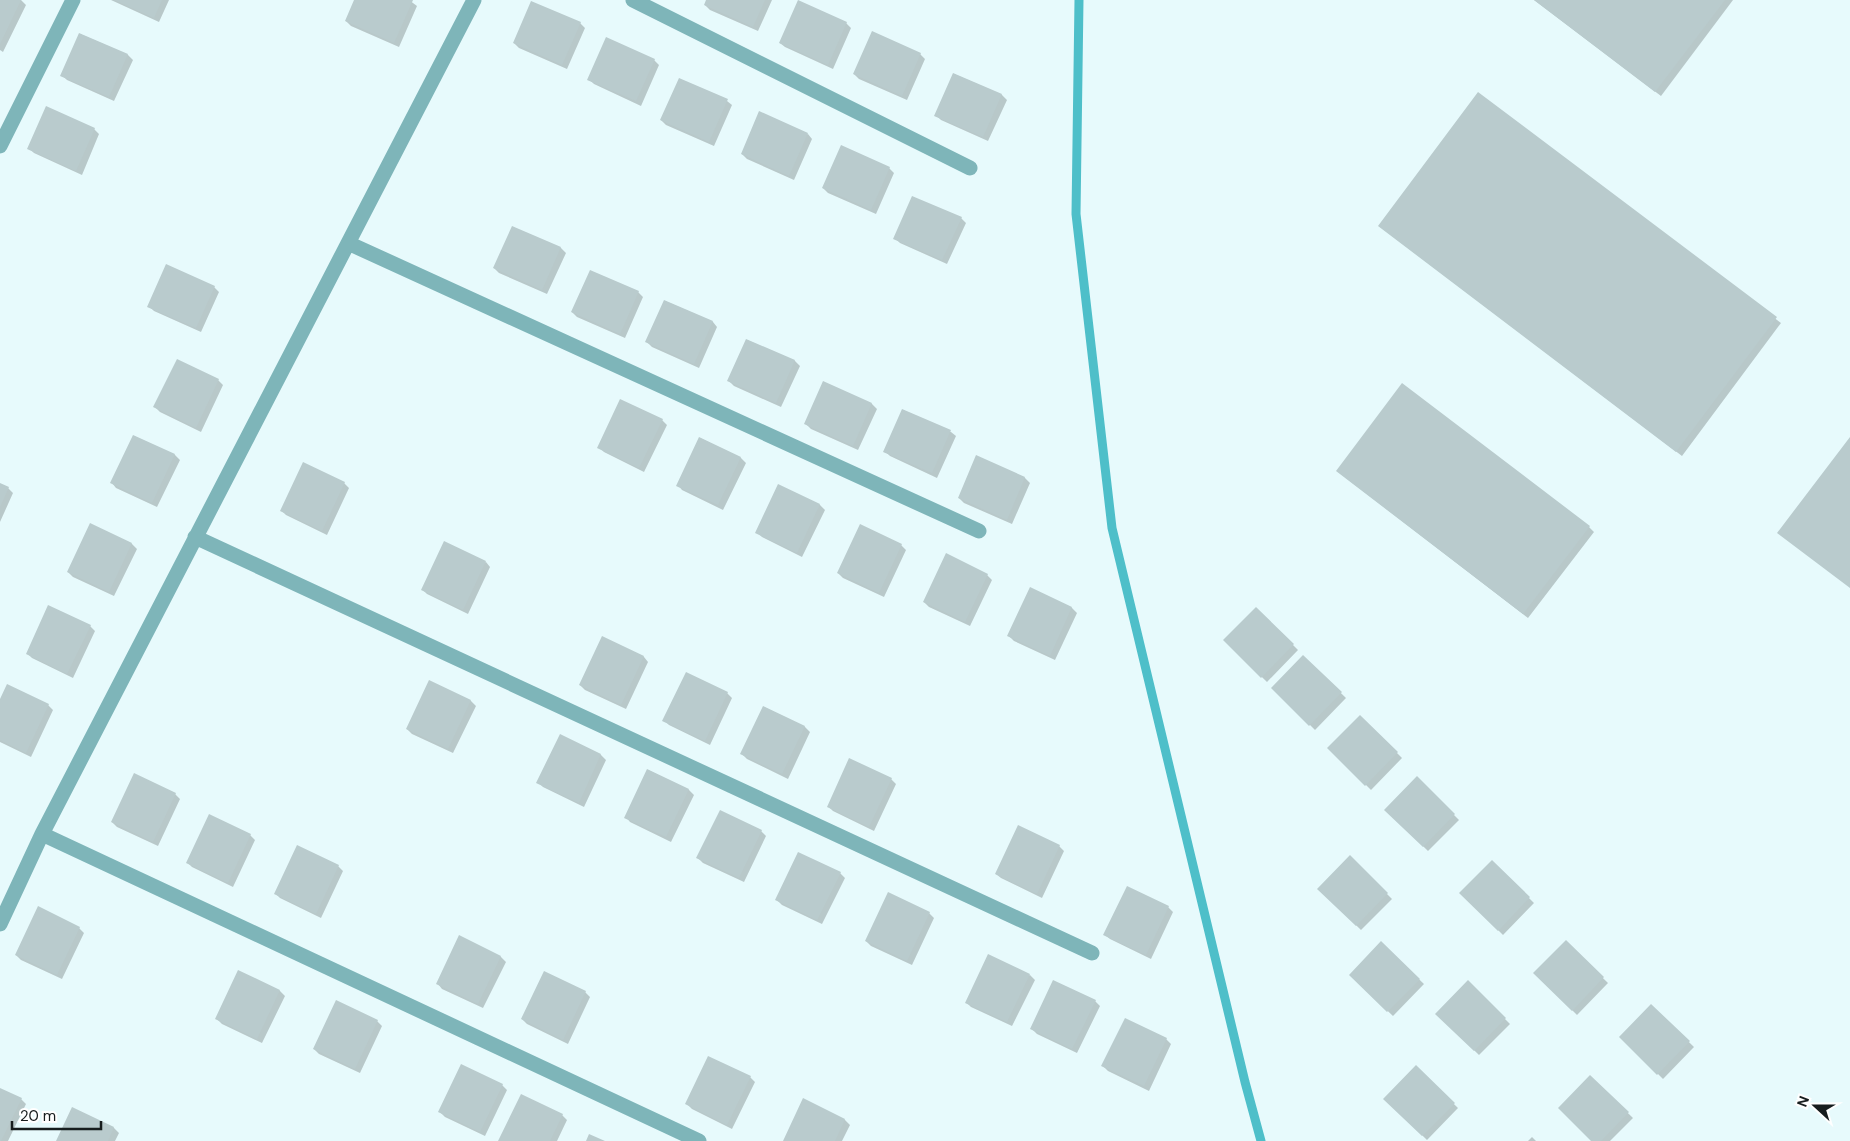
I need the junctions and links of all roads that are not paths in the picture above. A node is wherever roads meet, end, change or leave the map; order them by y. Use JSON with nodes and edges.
{"nodes":[{"id":1,"x":72,"y":0,"type":"edge"},
{"id":2,"x":474,"y":0,"type":"edge"},
{"id":3,"x":632,"y":0,"type":"edge"},
{"id":4,"x":5,"y":124,"type":"edge"},
{"id":5,"x":0,"y":146,"type":"edge"},
{"id":6,"x":970,"y":168,"type":"dead end"},
{"id":7,"x":348,"y":243,"type":"junction"},
{"id":8,"x":979,"y":531,"type":"dead end"},
{"id":9,"x":195,"y":537,"type":"junction"},
{"id":10,"x":42,"y":834,"type":"junction"},
{"id":11,"x":0,"y":924,"type":"edge"},
{"id":12,"x":1092,"y":953,"type":"dead end"},
{"id":13,"x":699,"y":1141,"type":"edge"}],
"edges":[{"from":1,"to":4,"type":"street"},
{"from":2,"to":7,"type":"street"},
{"from":3,"to":6,"type":"street"},
{"from":4,"to":5,"type":"street"},
{"from":7,"to":8,"type":"street"},
{"from":7,"to":9,"type":"street"},
{"from":9,"to":10,"type":"street"},
{"from":9,"to":12,"type":"street"},
{"from":10,"to":11,"type":"street"},
{"from":10,"to":13,"type":"street"}]}
